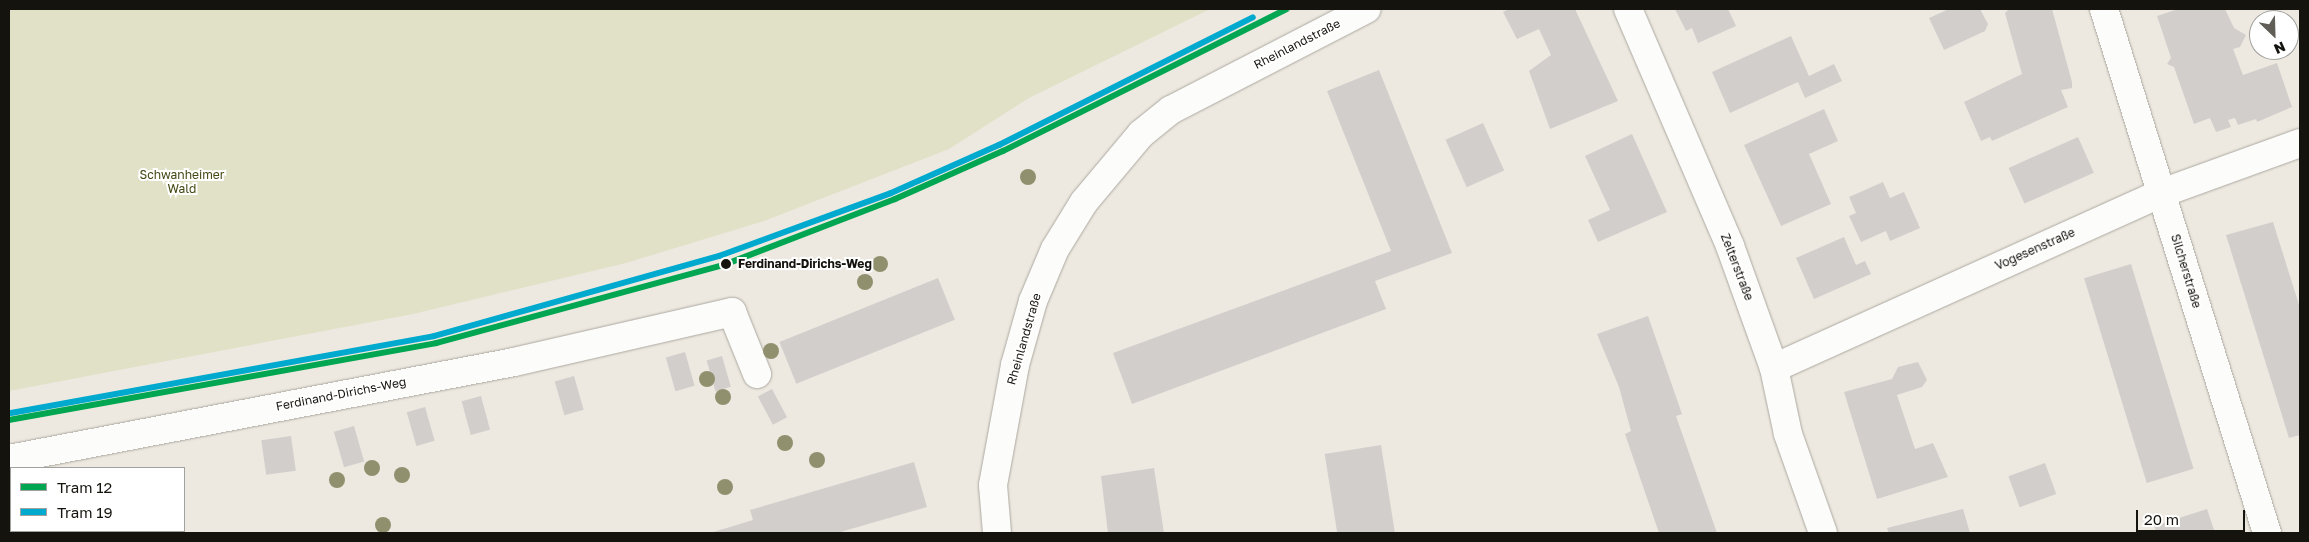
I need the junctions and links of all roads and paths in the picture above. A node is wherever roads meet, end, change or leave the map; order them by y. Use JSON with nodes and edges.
{"nodes":[{"id":1,"x":1366,"y":9,"type":"edge"},
{"id":2,"x":1628,"y":9,"type":"edge"},
{"id":3,"x":2104,"y":9,"type":"edge"},
{"id":4,"x":2300,"y":143,"type":"edge"},
{"id":5,"x":2162,"y":193,"type":"junction"},
{"id":6,"x":1774,"y":368,"type":"junction"},
{"id":7,"x":758,"y":374,"type":"dead end"},
{"id":8,"x":9,"y":459,"type":"edge"},
{"id":9,"x":997,"y":533,"type":"edge"},
{"id":10,"x":1823,"y":533,"type":"edge"},
{"id":11,"x":2267,"y":533,"type":"edge"}],
"edges":[{"from":1,"to":9,"type":"street","name":"Rheinlandstraße"},
{"from":2,"to":6,"type":"street","name":"Zelterstraße"},
{"from":3,"to":5,"type":"street","name":"Silcherstraße"},
{"from":4,"to":5,"type":"street","name":"Vogesenstraße"},
{"from":5,"to":6,"type":"street","name":"Vogesenstraße"},
{"from":5,"to":11,"type":"street","name":"Silcherstraße"},
{"from":6,"to":10,"type":"street","name":"Zelterstraße"},
{"from":7,"to":8,"type":"street","name":"Ferdinand-Dirichs-Weg"}]}
